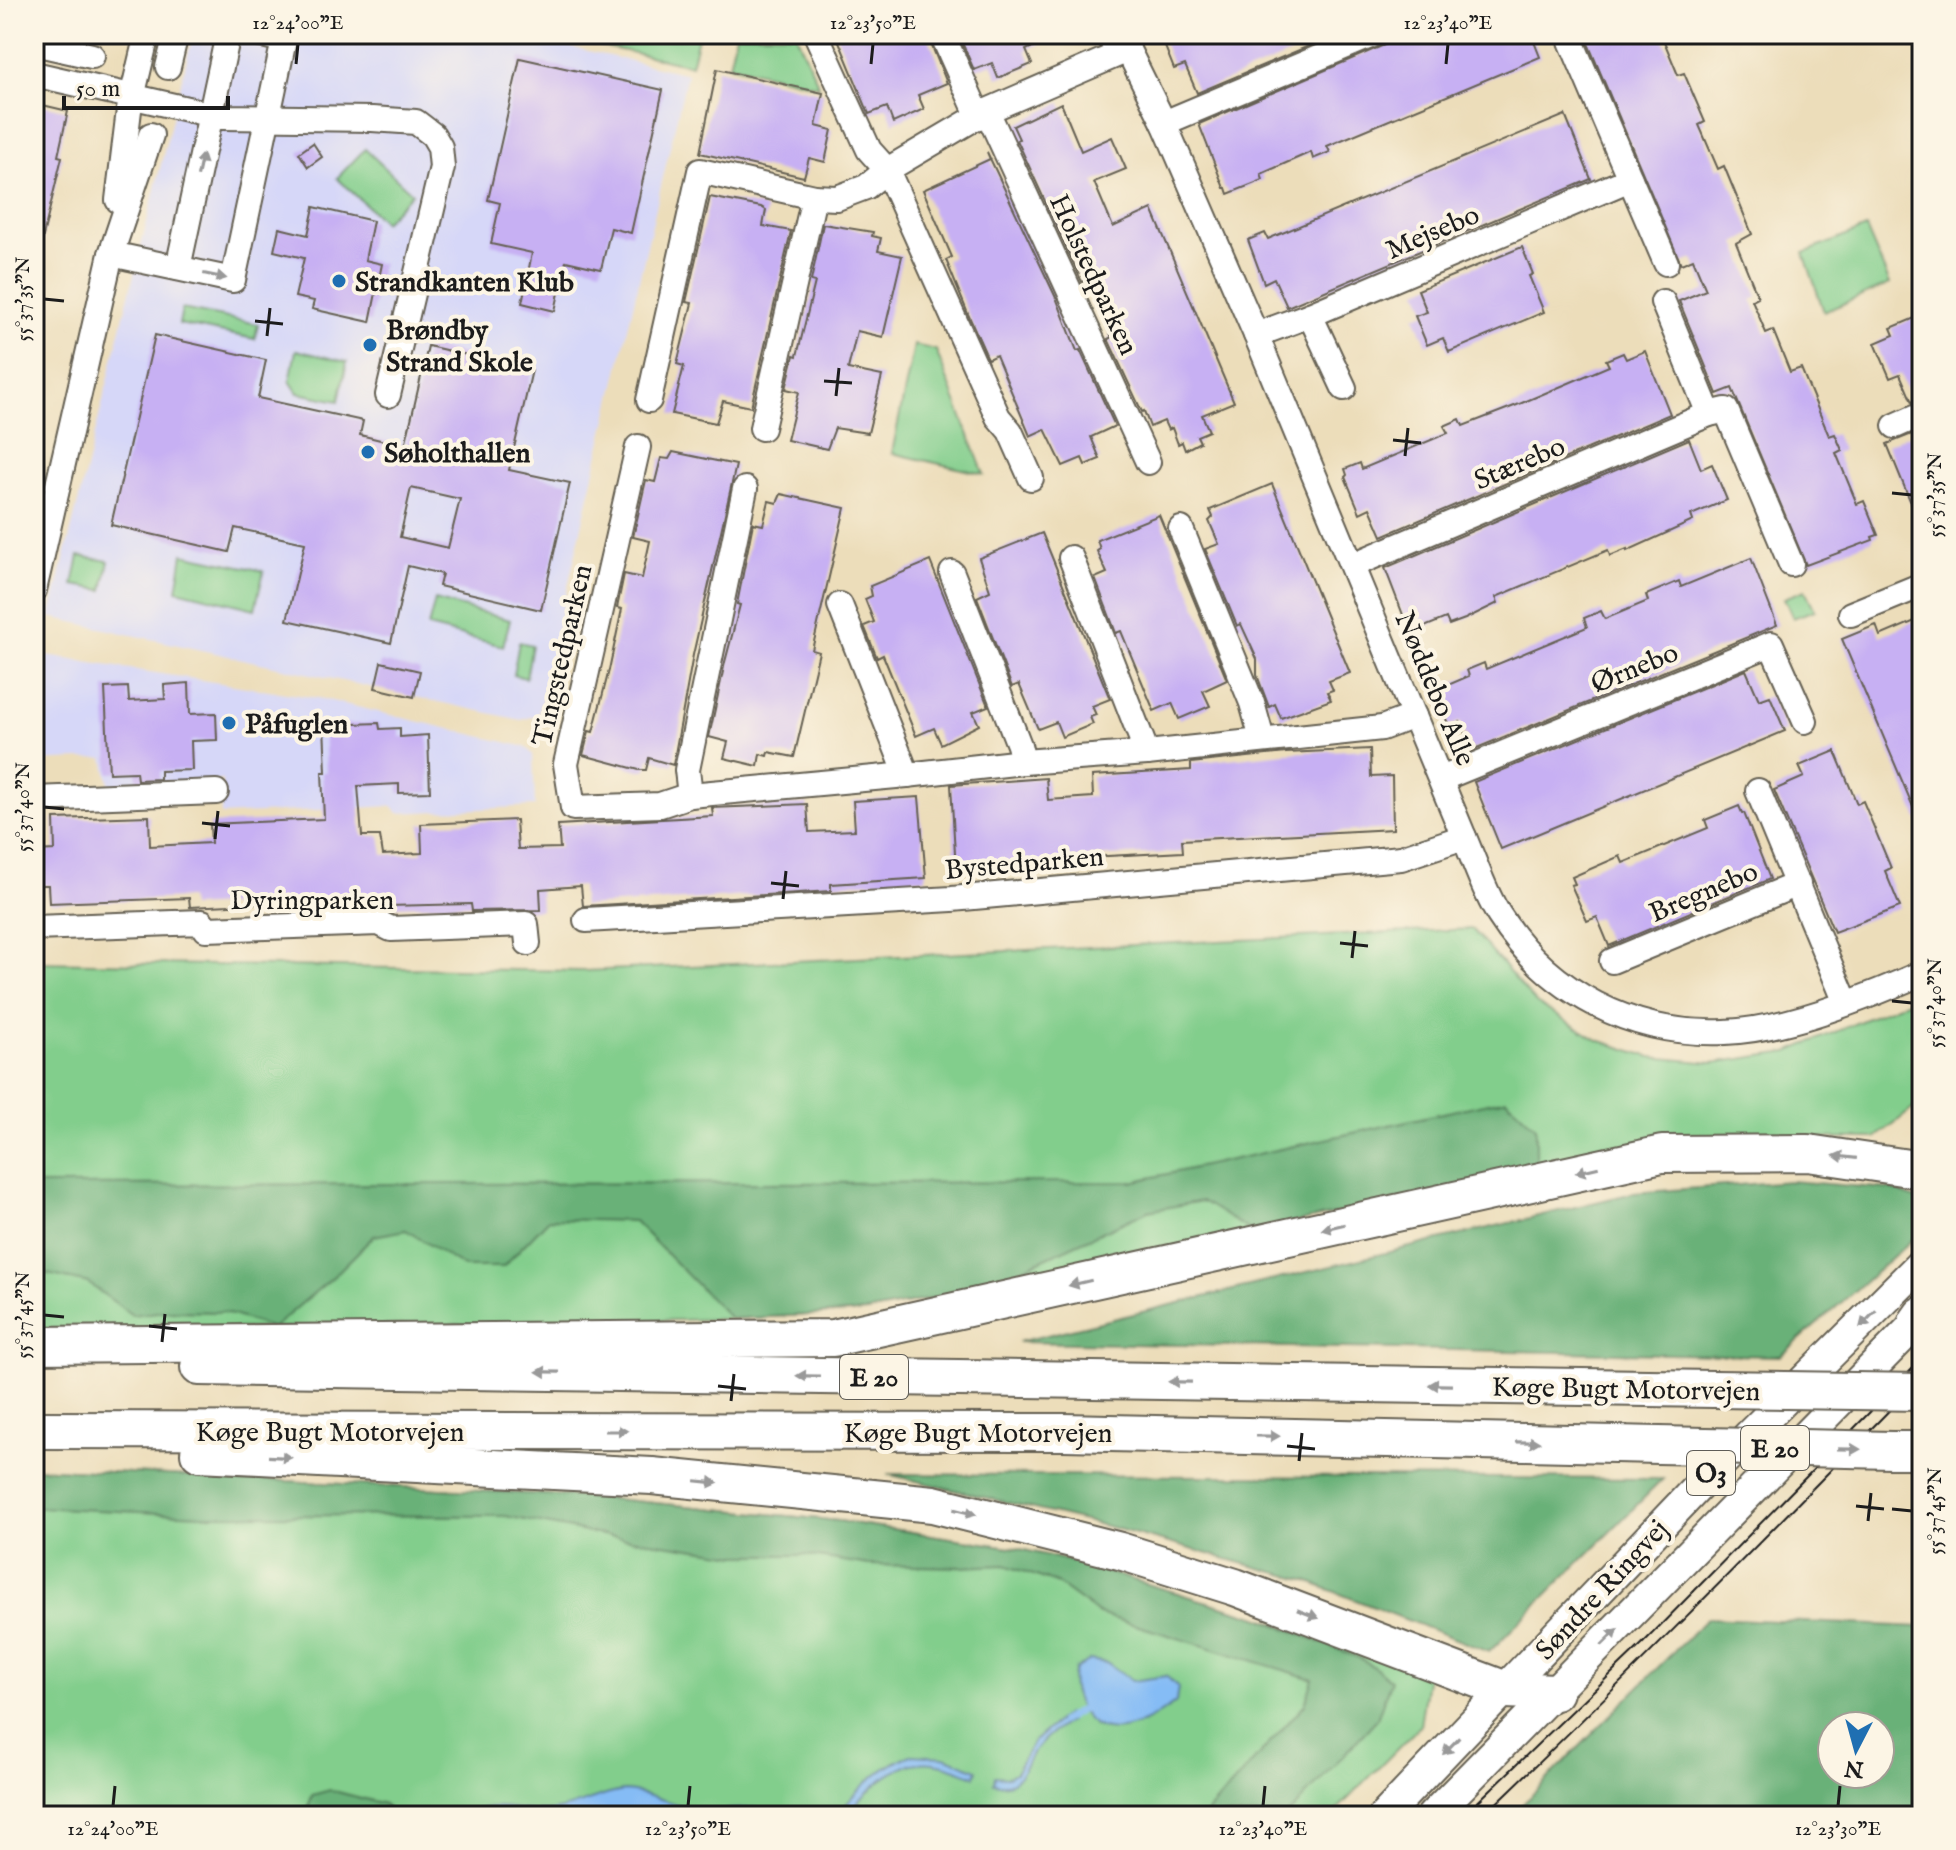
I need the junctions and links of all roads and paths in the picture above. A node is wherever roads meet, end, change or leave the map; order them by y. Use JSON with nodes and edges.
{"nodes":[{"id":1,"x":147,"y":34,"type":"edge"},
{"id":2,"x":176,"y":34,"type":"edge"},
{"id":3,"x":228,"y":34,"type":"edge"},
{"id":4,"x":258,"y":34,"type":"edge"},
{"id":5,"x":816,"y":34,"type":"edge"},
{"id":6,"x":942,"y":34,"type":"edge"},
{"id":7,"x":1104,"y":34,"type":"edge"},
{"id":8,"x":1375,"y":34,"type":"edge"},
{"id":9,"x":1571,"y":41,"type":"dead end"},
{"id":10,"x":1127,"y":42,"type":"edge"},
{"id":11,"x":34,"y":43,"type":"edge"},
{"id":12,"x":92,"y":56,"type":"dead end"},
{"id":13,"x":168,"y":67,"type":"dead end"},
{"id":14,"x":34,"y":74,"type":"edge"},
{"id":15,"x":133,"y":98,"type":"junction"},
{"id":16,"x":983,"y":114,"type":"junction"},
{"id":17,"x":211,"y":115,"type":"junction"},
{"id":18,"x":267,"y":118,"type":"junction"},
{"id":19,"x":1164,"y":123,"type":"junction"},
{"id":20,"x":151,"y":135,"type":"dead end"},
{"id":21,"x":887,"y":170,"type":"junction"},
{"id":22,"x":1630,"y":179,"type":"junction"},
{"id":23,"x":814,"y":197,"type":"junction"},
{"id":24,"x":111,"y":254,"type":"junction"},
{"id":25,"x":1666,"y":263,"type":"dead end"},
{"id":26,"x":178,"y":268,"type":"junction"},
{"id":27,"x":1663,"y":302,"type":"dead end"},
{"id":28,"x":1310,"y":315,"type":"junction"},
{"id":29,"x":1256,"y":335,"type":"junction"},
{"id":30,"x":1344,"y":388,"type":"dead end"},
{"id":31,"x":388,"y":395,"type":"dead end"},
{"id":32,"x":649,"y":400,"type":"dead end"},
{"id":33,"x":1709,"y":414,"type":"junction"},
{"id":34,"x":1922,"y":414,"type":"edge"},
{"id":35,"x":1895,"y":426,"type":"dead end"},
{"id":36,"x":762,"y":428,"type":"dead end"},
{"id":37,"x":638,"y":447,"type":"dead end"},
{"id":38,"x":1148,"y":462,"type":"dead end"},
{"id":39,"x":1031,"y":478,"type":"dead end"},
{"id":40,"x":745,"y":489,"type":"dead end"},
{"id":41,"x":41,"y":525,"type":"edge"},
{"id":42,"x":1181,"y":529,"type":"dead end"},
{"id":43,"x":1071,"y":558,"type":"dead end"},
{"id":44,"x":1791,"y":564,"type":"dead end"},
{"id":45,"x":1353,"y":565,"type":"junction"},
{"id":46,"x":952,"y":573,"type":"dead end"},
{"id":47,"x":1922,"y":585,"type":"edge"},
{"id":48,"x":34,"y":590,"type":"edge"},
{"id":49,"x":840,"y":605,"type":"dead end"},
{"id":50,"x":1851,"y":614,"type":"dead end"},
{"id":51,"x":1414,"y":716,"type":"junction"},
{"id":52,"x":1805,"y":721,"type":"dead end"},
{"id":53,"x":1262,"y":739,"type":"junction"},
{"id":54,"x":1147,"y":753,"type":"junction"},
{"id":55,"x":1023,"y":762,"type":"junction"},
{"id":56,"x":907,"y":775,"type":"junction"},
{"id":57,"x":1441,"y":779,"type":"junction"},
{"id":58,"x":1758,"y":791,"type":"dead end"},
{"id":59,"x":216,"y":792,"type":"dead end"},
{"id":60,"x":690,"y":795,"type":"junction"},
{"id":61,"x":34,"y":799,"type":"edge"},
{"id":62,"x":1464,"y":837,"type":"junction"},
{"id":63,"x":1798,"y":884,"type":"junction"},
{"id":64,"x":586,"y":920,"type":"dead end"},
{"id":65,"x":34,"y":928,"type":"edge"},
{"id":66,"x":528,"y":943,"type":"dead end"},
{"id":67,"x":1627,"y":962,"type":"dead end"},
{"id":68,"x":1922,"y":973,"type":"edge"},
{"id":69,"x":1846,"y":1003,"type":"junction"},
{"id":70,"x":1922,"y":1170,"type":"edge"},
{"id":71,"x":1922,"y":1263,"type":"edge"},
{"id":72,"x":1920,"y":1318,"type":"edge"},
{"id":73,"x":34,"y":1345,"type":"edge"},
{"id":74,"x":34,"y":1365,"type":"edge"},
{"id":75,"x":1922,"y":1392,"type":"edge"},
{"id":76,"x":34,"y":1430,"type":"edge"},
{"id":77,"x":34,"y":1445,"type":"edge"},
{"id":78,"x":1907,"y":1450,"type":"edge"},
{"id":79,"x":1506,"y":1690,"type":"junction"},
{"id":80,"x":1555,"y":1692,"type":"junction"},
{"id":81,"x":1384,"y":1816,"type":"edge"},
{"id":82,"x":1432,"y":1816,"type":"edge"}],
"edges":[{"from":1,"to":15,"type":"street"},
{"from":2,"to":13,"type":"street"},
{"from":3,"to":17,"type":"street"},
{"from":4,"to":18,"type":"street"},
{"from":5,"to":21,"type":"street"},
{"from":6,"to":16,"type":"street","name":"Holstedparken"},
{"from":7,"to":10,"type":"street"},
{"from":8,"to":19,"type":"street"},
{"from":9,"to":22,"type":"street"},
{"from":10,"to":16,"type":"street"},
{"from":10,"to":19,"type":"street","name":"Nøddebo Alle"},
{"from":11,"to":12,"type":"street"},
{"from":14,"to":15,"type":"street"},
{"from":15,"to":17,"type":"street"},
{"from":15,"to":24,"type":"street"},
{"from":16,"to":21,"type":"street"},
{"from":16,"to":38,"type":"street","name":"Holstedparken"},
{"from":17,"to":18,"type":"street"},
{"from":26,"to":17,"type":"street","one_way":true},
{"from":26,"to":18,"type":"street","one_way":true},
{"from":18,"to":31,"type":"street"},
{"from":19,"to":29,"type":"street","name":"Nøddebo Alle"},
{"from":20,"to":24,"type":"street"},
{"from":21,"to":23,"type":"street"},
{"from":21,"to":39,"type":"street"},
{"from":22,"to":25,"type":"street"},
{"from":22,"to":28,"type":"street","name":"Mejsebo"},
{"from":23,"to":32,"type":"street"},
{"from":23,"to":36,"type":"street"},
{"from":24,"to":26,"type":"street"},
{"from":24,"to":41,"type":"street"},
{"from":27,"to":33,"type":"street"},
{"from":28,"to":29,"type":"street","name":"Mejsebo"},
{"from":28,"to":30,"type":"street"},
{"from":29,"to":45,"type":"street","name":"Nøddebo Alle"},
{"from":33,"to":44,"type":"street"},
{"from":33,"to":45,"type":"street","name":"Stærebo"},
{"from":34,"to":35,"type":"street"},
{"from":37,"to":60,"type":"street","name":"Tingstedparken"},
{"from":40,"to":60,"type":"street"},
{"from":41,"to":48,"type":"street"},
{"from":42,"to":53,"type":"street"},
{"from":43,"to":54,"type":"street"},
{"from":45,"to":51,"type":"street","name":"Nøddebo Alle"},
{"from":46,"to":55,"type":"street"},
{"from":47,"to":50,"type":"street"},
{"from":49,"to":56,"type":"street"},
{"from":51,"to":53,"type":"street","name":"Tingstedparken"},
{"from":51,"to":57,"type":"street","name":"Nøddebo Alle"},
{"from":52,"to":57,"type":"street","name":"Ørnebo"},
{"from":53,"to":54,"type":"street","name":"Tingstedparken"},
{"from":54,"to":55,"type":"street","name":"Tingstedparken"},
{"from":55,"to":56,"type":"street","name":"Tingstedparken"},
{"from":56,"to":60,"type":"street","name":"Tingstedparken"},
{"from":57,"to":62,"type":"street","name":"Nøddebo Alle"},
{"from":58,"to":63,"type":"street","name":"Bregnebo"},
{"from":59,"to":61,"type":"street"},
{"from":62,"to":64,"type":"street","name":"Bystedparken"},
{"from":62,"to":69,"type":"street","name":"Nøddebo Alle"},
{"from":63,"to":67,"type":"street","name":"Bregnebo"},
{"from":63,"to":69,"type":"street","name":"Bregnebo"},
{"from":65,"to":66,"type":"street","name":"Dyringparken"},
{"from":68,"to":69,"type":"street","name":"Nøddebo Alle"},
{"from":70,"to":73,"type":"highway","one_way":true},
{"from":71,"to":79,"type":"main road","name":"Søndre Ringvej","number":"O3","one_way":true},
{"from":80,"to":72,"type":"main road","name":"Søndre Ringvej","number":"O3","one_way":true},
{"from":75,"to":74,"type":"highway","name":"Køge Bugt Motorvejen","number":"E 20","one_way":true,"bridge":true},
{"from":76,"to":78,"type":"highway","name":"Køge Bugt Motorvejen","number":"E 20","one_way":true,"bridge":true},
{"from":77,"to":79,"type":"highway","one_way":true},
{"from":79,"to":80,"type":"highway"},
{"from":79,"to":81,"type":"main road","name":"Søndre Ringvej","number":"O3","one_way":true},
{"from":80,"to":82,"type":"main road","name":"Søndre Ringvej","number":"O3"}]}
